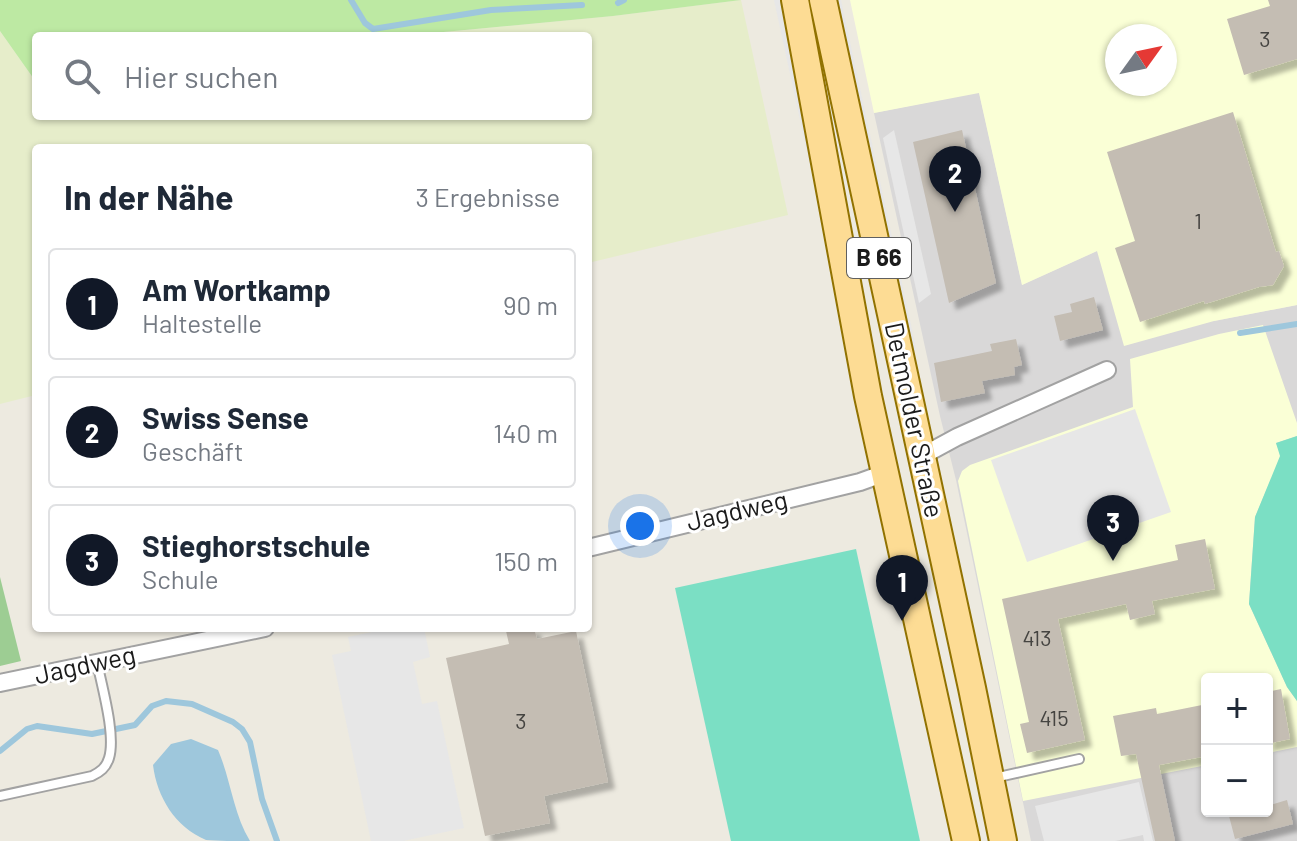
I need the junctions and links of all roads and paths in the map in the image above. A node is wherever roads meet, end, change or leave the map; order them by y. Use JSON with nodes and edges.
{"nodes":[{"id":1,"x":795,"y":0,"type":"edge"},
{"id":2,"x":823,"y":0,"type":"edge"},
{"id":3,"x":1107,"y":370,"type":"dead end"},
{"id":4,"x":922,"y":456,"type":"junction"},
{"id":5,"x":885,"y":473,"type":"junction"},
{"id":6,"x":592,"y":547,"type":"edge"},
{"id":7,"x":245,"y":632,"type":"edge"},
{"id":8,"x":97,"y":662,"type":"junction"},
{"id":9,"x":0,"y":683,"type":"edge"},
{"id":10,"x":1079,"y":759,"type":"dead end"},
{"id":11,"x":991,"y":779,"type":"junction"},
{"id":12,"x":0,"y":796,"type":"edge"},
{"id":13,"x":966,"y":841,"type":"edge"},
{"id":14,"x":1003,"y":841,"type":"edge"}],
"edges":[{"from":1,"to":5,"type":"main road","name":"Detmolder Straße","number":"B 66"},
{"from":2,"to":4,"type":"main road","name":"Detmolder Straße","number":"B 66"},
{"from":3,"to":4,"type":"street"},
{"from":4,"to":5,"type":"main road"},
{"from":4,"to":11,"type":"main road","name":"Detmolder Straße","number":"B 66"},
{"from":5,"to":6,"type":"street","name":"Jagdweg"},
{"from":5,"to":13,"type":"main road","name":"Detmolder Straße","number":"B 66"},
{"from":7,"to":8,"type":"street","name":"Jagdweg"},
{"from":8,"to":9,"type":"street","name":"Jagdweg"},
{"from":8,"to":12,"type":"lane"},
{"from":10,"to":11,"type":"lane"},
{"from":11,"to":14,"type":"main road","name":"Detmolder Straße","number":"B 66"}]}
